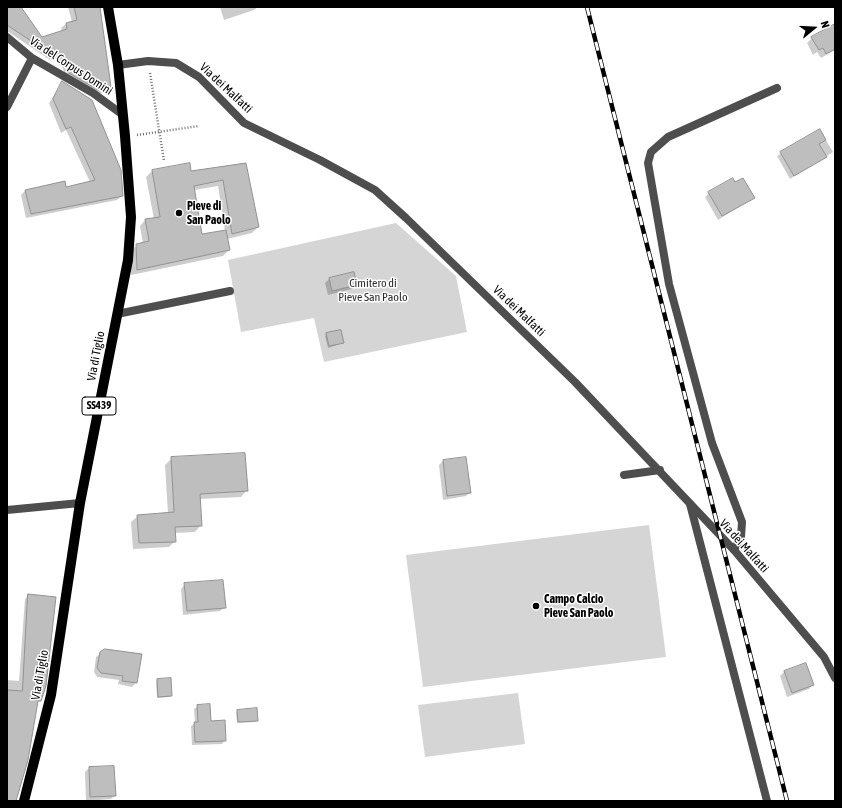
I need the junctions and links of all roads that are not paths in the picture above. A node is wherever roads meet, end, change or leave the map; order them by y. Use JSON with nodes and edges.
{"nodes":[{"id":1,"x":108,"y":7,"type":"edge"},
{"id":2,"x":7,"y":37,"type":"edge"},
{"id":3,"x":32,"y":58,"type":"junction"},
{"id":4,"x":118,"y":66,"type":"junction"},
{"id":5,"x":777,"y":88,"type":"dead end"},
{"id":6,"x":7,"y":107,"type":"edge"},
{"id":7,"x":123,"y":114,"type":"junction"},
{"id":8,"x":230,"y":291,"type":"dead end"},
{"id":9,"x":117,"y":314,"type":"junction"},
{"id":10,"x":660,"y":470,"type":"junction"},
{"id":11,"x":624,"y":475,"type":"dead end"},
{"id":12,"x":80,"y":502,"type":"junction"},
{"id":13,"x":690,"y":504,"type":"junction"},
{"id":14,"x":7,"y":510,"type":"edge"},
{"id":15,"x":734,"y":550,"type":"junction"},
{"id":16,"x":835,"y":678,"type":"edge"},
{"id":17,"x":24,"y":801,"type":"edge"},
{"id":18,"x":767,"y":801,"type":"edge"}],
"edges":[{"from":1,"to":4,"type":"main road","name":"Via di Tiglio","number":"SS439"},
{"from":2,"to":3,"type":"street","name":"Via del Corpus Domini"},
{"from":3,"to":6,"type":"street"},
{"from":3,"to":7,"type":"street","name":"Via del Corpus Domini"},
{"from":4,"to":7,"type":"main road","name":"Via di Tiglio","number":"SS439"},
{"from":4,"to":10,"type":"street","name":"Via dei Malfatti"},
{"from":5,"to":15,"type":"street"},
{"from":7,"to":9,"type":"main road","name":"Via di Tiglio","number":"SS439"},
{"from":8,"to":9,"type":"street"},
{"from":9,"to":12,"type":"main road","name":"Via di Tiglio","number":"SS439"},
{"from":10,"to":11,"type":"street"},
{"from":10,"to":13,"type":"street","name":"Via dei Malfatti"},
{"from":12,"to":14,"type":"street"},
{"from":12,"to":17,"type":"main road","name":"Via di Tiglio","number":"SS439"},
{"from":13,"to":15,"type":"street","name":"Via dei Malfatti"},
{"from":13,"to":18,"type":"street"},
{"from":15,"to":16,"type":"street","name":"Via dei Malfatti"}]}
